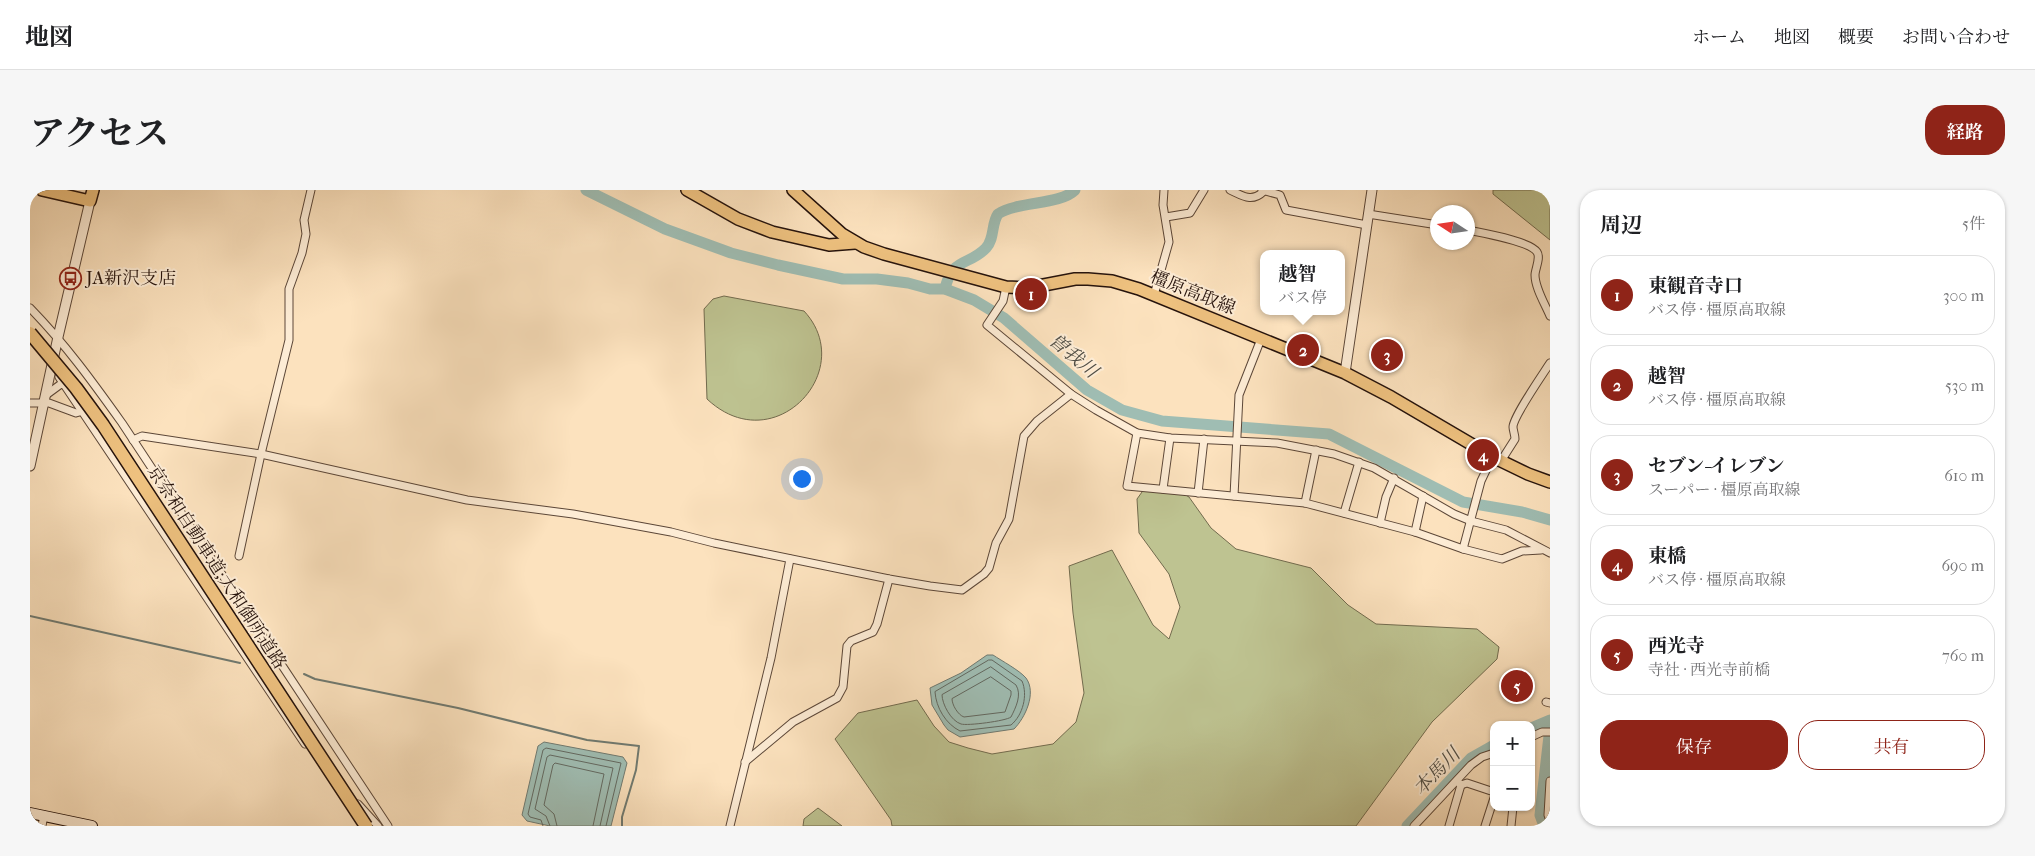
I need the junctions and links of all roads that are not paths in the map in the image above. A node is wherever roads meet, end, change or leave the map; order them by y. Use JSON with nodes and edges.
{"nodes":[{"id":1,"x":42,"y":190,"type":"edge"},
{"id":2,"x":311,"y":190,"type":"edge"},
{"id":3,"x":687,"y":190,"type":"edge"},
{"id":4,"x":793,"y":190,"type":"edge"},
{"id":5,"x":1164,"y":190,"type":"edge"},
{"id":6,"x":1204,"y":190,"type":"edge"},
{"id":7,"x":1230,"y":190,"type":"edge"},
{"id":8,"x":1263,"y":190,"type":"edge"},
{"id":9,"x":1372,"y":190,"type":"edge"},
{"id":10,"x":92,"y":196,"type":"edge"},
{"id":11,"x":1368,"y":214,"type":"junction"},
{"id":12,"x":1166,"y":217,"type":"junction"},
{"id":13,"x":1430,"y":224,"type":"edge"},
{"id":14,"x":1367,"y":225,"type":"junction"},
{"id":15,"x":1475,"y":232,"type":"edge"},
{"id":16,"x":855,"y":243,"type":"junction"},
{"id":17,"x":1006,"y":288,"type":"junction"},
{"id":18,"x":1154,"y":295,"type":"junction"},
{"id":19,"x":30,"y":308,"type":"edge"},
{"id":20,"x":1550,"y":316,"type":"edge"},
{"id":21,"x":30,"y":334,"type":"edge"},
{"id":22,"x":58,"y":337,"type":"junction"},
{"id":23,"x":1261,"y":339,"type":"junction"},
{"id":24,"x":30,"y":342,"type":"edge"},
{"id":25,"x":1550,"y":363,"type":"edge"},
{"id":26,"x":52,"y":368,"type":"junction"},
{"id":27,"x":1345,"y":373,"type":"junction"},
{"id":28,"x":65,"y":385,"type":"junction"},
{"id":29,"x":1071,"y":394,"type":"junction"},
{"id":30,"x":45,"y":399,"type":"junction"},
{"id":31,"x":30,"y":403,"type":"edge"},
{"id":32,"x":83,"y":411,"type":"junction"},
{"id":33,"x":1137,"y":433,"type":"junction"},
{"id":34,"x":1170,"y":438,"type":"junction"},
{"id":35,"x":1204,"y":439,"type":"junction"},
{"id":36,"x":133,"y":440,"type":"junction"},
{"id":37,"x":1237,"y":440,"type":"junction"},
{"id":38,"x":1316,"y":450,"type":"junction"},
{"id":39,"x":261,"y":454,"type":"junction"},
{"id":40,"x":1498,"y":459,"type":"junction"},
{"id":41,"x":1359,"y":462,"type":"junction"},
{"id":42,"x":30,"y":466,"type":"edge"},
{"id":43,"x":1394,"y":478,"type":"junction"},
{"id":44,"x":1550,"y":482,"type":"edge"},
{"id":45,"x":1163,"y":489,"type":"junction"},
{"id":46,"x":1198,"y":493,"type":"junction"},
{"id":47,"x":1234,"y":496,"type":"junction"},
{"id":48,"x":1423,"y":496,"type":"junction"},
{"id":49,"x":1305,"y":503,"type":"junction"},
{"id":50,"x":1344,"y":513,"type":"junction"},
{"id":51,"x":1471,"y":521,"type":"junction"},
{"id":52,"x":1380,"y":523,"type":"junction"},
{"id":53,"x":1415,"y":532,"type":"junction"},
{"id":54,"x":1463,"y":549,"type":"junction"},
{"id":55,"x":1547,"y":552,"type":"edge"},
{"id":56,"x":239,"y":556,"type":"dead end"},
{"id":57,"x":790,"y":559,"type":"junction"},
{"id":58,"x":889,"y":578,"type":"junction"},
{"id":59,"x":1550,"y":732,"type":"edge"},
{"id":60,"x":1535,"y":735,"type":"edge"},
{"id":61,"x":1490,"y":757,"type":"edge"},
{"id":62,"x":745,"y":762,"type":"junction"},
{"id":63,"x":1550,"y":781,"type":"edge"},
{"id":64,"x":1459,"y":783,"type":"junction"},
{"id":65,"x":1490,"y":791,"type":"edge"},
{"id":66,"x":1490,"y":810,"type":"edge"},
{"id":67,"x":1513,"y":811,"type":"edge"},
{"id":68,"x":30,"y":813,"type":"edge"},
{"id":69,"x":44,"y":815,"type":"junction"},
{"id":70,"x":1550,"y":821,"type":"edge"},
{"id":71,"x":1417,"y":825,"type":"edge"},
{"id":72,"x":42,"y":826,"type":"edge"},
{"id":73,"x":92,"y":826,"type":"edge"},
{"id":74,"x":366,"y":826,"type":"edge"},
{"id":75,"x":378,"y":826,"type":"edge"},
{"id":76,"x":388,"y":826,"type":"edge"},
{"id":77,"x":730,"y":826,"type":"edge"},
{"id":78,"x":1449,"y":826,"type":"edge"},
{"id":79,"x":1485,"y":826,"type":"edge"},
{"id":80,"x":1511,"y":826,"type":"edge"}],
"edges":[{"from":1,"to":10,"type":"main road"},
{"from":2,"to":39,"type":"street"},
{"from":3,"to":16,"type":"main road","name":"橿原高取線"},
{"from":4,"to":16,"type":"main road","name":"橿原高取線"},
{"from":5,"to":12,"type":"street"},
{"from":6,"to":12,"type":"street"},
{"from":7,"to":8,"type":"street"},
{"from":8,"to":14,"type":"street"},
{"from":9,"to":11,"type":"street"},
{"from":10,"to":22,"type":"street"},
{"from":11,"to":13,"type":"street"},
{"from":11,"to":14,"type":"street"},
{"from":12,"to":18,"type":"street"},
{"from":14,"to":27,"type":"street"},
{"from":15,"to":20,"type":"street"},
{"from":16,"to":17,"type":"main road","name":"橿原高取線"},
{"from":17,"to":18,"type":"main road","name":"橿原高取線"},
{"from":17,"to":29,"type":"street"},
{"from":18,"to":23,"type":"main road","name":"橿原高取線"},
{"from":19,"to":22,"type":"street"},
{"from":21,"to":74,"type":"highway","name":"京奈和自動車道;大和御所道路","bridge":true},
{"from":22,"to":26,"type":"street"},
{"from":22,"to":36,"type":"street"},
{"from":23,"to":27,"type":"main road","name":"橿原高取線"},
{"from":23,"to":37,"type":"street"},
{"from":24,"to":26,"type":"street"},
{"from":25,"to":40,"type":"street"},
{"from":26,"to":28,"type":"street"},
{"from":26,"to":30,"type":"street"},
{"from":27,"to":40,"type":"main road","name":"橿原高取線"},
{"from":28,"to":30,"type":"street"},
{"from":28,"to":32,"type":"street"},
{"from":29,"to":33,"type":"street"},
{"from":29,"to":58,"type":"street"},
{"from":30,"to":31,"type":"street"},
{"from":30,"to":32,"type":"street"},
{"from":30,"to":42,"type":"street"},
{"from":32,"to":75,"type":"street"},
{"from":33,"to":34,"type":"street"},
{"from":33,"to":45,"type":"street"},
{"from":34,"to":35,"type":"street"},
{"from":34,"to":45,"type":"street"},
{"from":35,"to":37,"type":"street"},
{"from":35,"to":46,"type":"street"},
{"from":36,"to":39,"type":"street"},
{"from":36,"to":76,"type":"street"},
{"from":37,"to":38,"type":"street"},
{"from":37,"to":47,"type":"street"},
{"from":38,"to":41,"type":"street"},
{"from":38,"to":49,"type":"street"},
{"from":39,"to":56,"type":"street"},
{"from":39,"to":57,"type":"street"},
{"from":40,"to":44,"type":"main road","name":"橿原高取線"},
{"from":40,"to":51,"type":"street"},
{"from":41,"to":43,"type":"street"},
{"from":41,"to":50,"type":"street"},
{"from":43,"to":48,"type":"street"},
{"from":43,"to":52,"type":"street"},
{"from":45,"to":46,"type":"street"},
{"from":46,"to":47,"type":"street"},
{"from":47,"to":49,"type":"street"},
{"from":48,"to":51,"type":"street"},
{"from":48,"to":53,"type":"street"},
{"from":49,"to":50,"type":"street"},
{"from":50,"to":52,"type":"street"},
{"from":51,"to":54,"type":"street"},
{"from":51,"to":55,"type":"street"},
{"from":52,"to":53,"type":"street"},
{"from":53,"to":54,"type":"street"},
{"from":54,"to":55,"type":"street"},
{"from":57,"to":58,"type":"street"},
{"from":57,"to":62,"type":"street"},
{"from":58,"to":62,"type":"street"},
{"from":59,"to":60,"type":"street"},
{"from":61,"to":64,"type":"street"},
{"from":62,"to":77,"type":"street"},
{"from":63,"to":70,"type":"street"},
{"from":64,"to":65,"type":"street"},
{"from":64,"to":71,"type":"street"},
{"from":64,"to":78,"type":"street"},
{"from":66,"to":79,"type":"street"},
{"from":67,"to":80,"type":"street"},
{"from":68,"to":69,"type":"main road"},
{"from":69,"to":72,"type":"street"},
{"from":69,"to":73,"type":"main road"}]}
